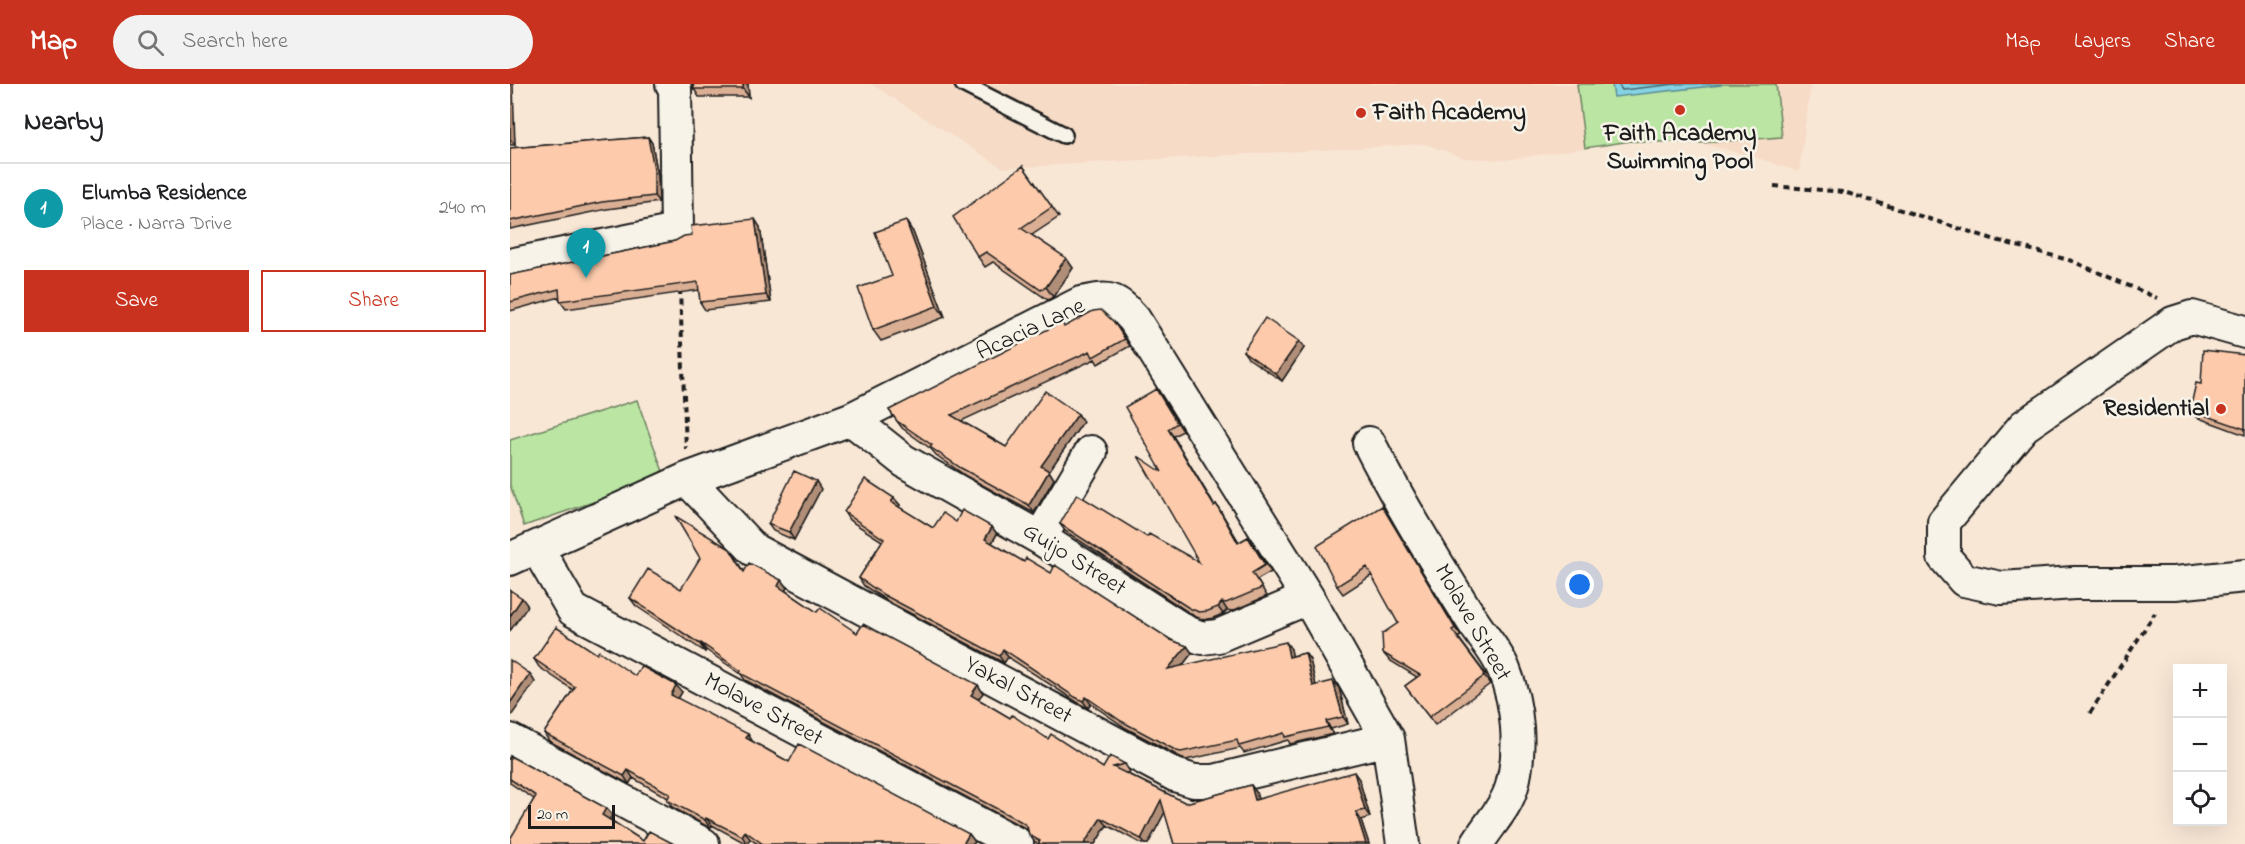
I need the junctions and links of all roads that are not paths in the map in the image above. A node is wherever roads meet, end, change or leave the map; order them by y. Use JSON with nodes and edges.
{"nodes":[{"id":1,"x":672,"y":84,"type":"edge"},
{"id":2,"x":963,"y":84,"type":"edge"},
{"id":3,"x":1064,"y":135,"type":"dead end"},
{"id":4,"x":510,"y":265,"type":"edge"},
{"id":5,"x":2245,"y":332,"type":"edge"},
{"id":6,"x":851,"y":419,"type":"junction"},
{"id":7,"x":1369,"y":443,"type":"dead end"},
{"id":8,"x":1091,"y":452,"type":"dead end"},
{"id":9,"x":687,"y":479,"type":"junction"},
{"id":10,"x":1040,"y":538,"type":"junction"},
{"id":11,"x":524,"y":554,"type":"edge"},
{"id":12,"x":2245,"y":576,"type":"edge"},
{"id":13,"x":1308,"y":598,"type":"junction"},
{"id":14,"x":1388,"y":739,"type":"junction"},
{"id":15,"x":510,"y":740,"type":"edge"},
{"id":16,"x":703,"y":844,"type":"edge"},
{"id":17,"x":1017,"y":844,"type":"edge"},
{"id":18,"x":1403,"y":844,"type":"edge"},
{"id":19,"x":1477,"y":844,"type":"edge"}],
"edges":[{"from":1,"to":4,"type":"street"},
{"from":2,"to":3,"type":"lane"},
{"from":5,"to":12,"type":"street"},
{"from":6,"to":9,"type":"street","name":"Acacia Lane"},
{"from":6,"to":10,"type":"street","name":"Guijo Street"},
{"from":6,"to":13,"type":"street","name":"Acacia Lane"},
{"from":7,"to":19,"type":"street","name":"Molave Street"},
{"from":8,"to":10,"type":"street"},
{"from":9,"to":11,"type":"street","name":"Acacia Lane"},
{"from":9,"to":14,"type":"street","name":"Yakal Street"},
{"from":10,"to":13,"type":"street","name":"Guijo Street"},
{"from":11,"to":17,"type":"street","name":"Molave Street"},
{"from":13,"to":14,"type":"street","name":"Acacia Lane"},
{"from":14,"to":18,"type":"street","name":"Acacia Lane"},
{"from":15,"to":16,"type":"street"}]}
